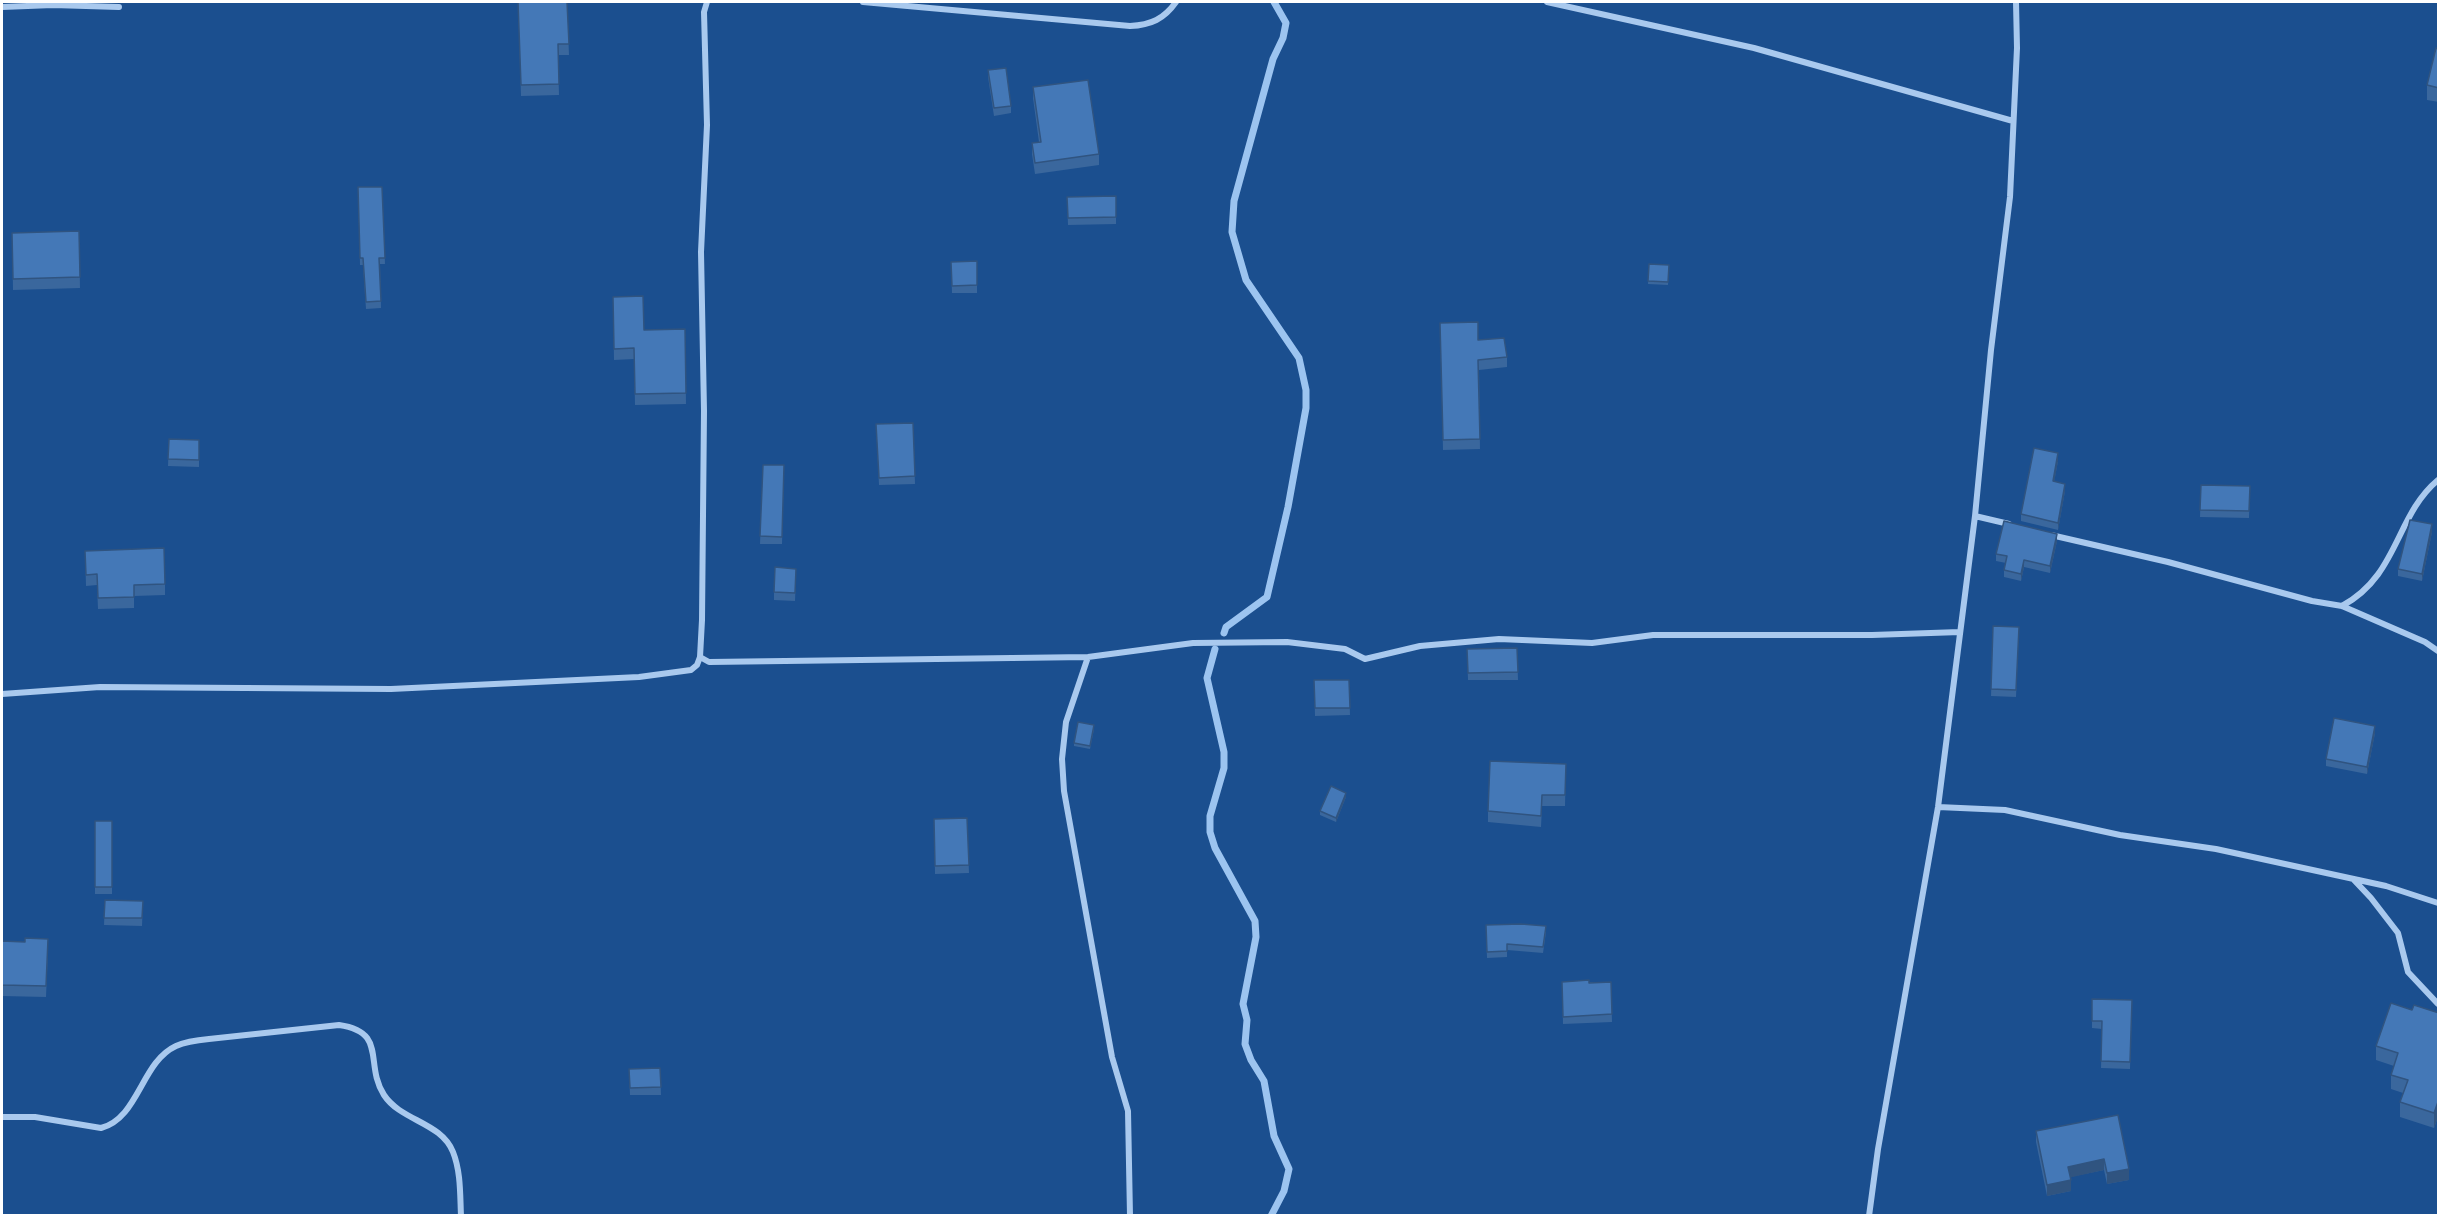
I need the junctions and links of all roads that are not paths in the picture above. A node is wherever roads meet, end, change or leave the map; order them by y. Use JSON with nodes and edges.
{"nodes":[{"id":1,"x":707,"y":2,"type":"edge"},
{"id":2,"x":863,"y":2,"type":"edge"},
{"id":3,"x":1176,"y":2,"type":"edge"},
{"id":4,"x":1547,"y":2,"type":"edge"},
{"id":5,"x":2016,"y":2,"type":"edge"},
{"id":6,"x":2,"y":7,"type":"edge"},
{"id":7,"x":119,"y":7,"type":"dead end"},
{"id":8,"x":2013,"y":121,"type":"junction"},
{"id":9,"x":2439,"y":480,"type":"edge"},
{"id":10,"x":1975,"y":516,"type":"junction"},
{"id":11,"x":2017,"y":526,"type":"edge"},
{"id":12,"x":2038,"y":531,"type":"edge"},
{"id":13,"x":2342,"y":606,"type":"junction"},
{"id":14,"x":1960,"y":632,"type":"junction"},
{"id":15,"x":2439,"y":651,"type":"edge"},
{"id":16,"x":700,"y":657,"type":"junction"},
{"id":17,"x":1088,"y":657,"type":"junction"},
{"id":18,"x":2,"y":694,"type":"edge"},
{"id":19,"x":1938,"y":807,"type":"junction"},
{"id":20,"x":2353,"y":879,"type":"junction"},
{"id":21,"x":2439,"y":903,"type":"edge"},
{"id":22,"x":2439,"y":1004,"type":"edge"},
{"id":23,"x":2,"y":1117,"type":"edge"},
{"id":24,"x":461,"y":1215,"type":"edge"},
{"id":25,"x":1130,"y":1215,"type":"edge"},
{"id":26,"x":1869,"y":1215,"type":"edge"}],
"edges":[{"from":1,"to":16,"type":"street"},
{"from":2,"to":3,"type":"street"},
{"from":4,"to":8,"type":"street"},
{"from":5,"to":8,"type":"street"},
{"from":6,"to":7,"type":"street"},
{"from":8,"to":10,"type":"street"},
{"from":9,"to":13,"type":"street"},
{"from":10,"to":11,"type":"street"},
{"from":10,"to":14,"type":"street"},
{"from":12,"to":13,"type":"street"},
{"from":13,"to":15,"type":"street"},
{"from":14,"to":17,"type":"street"},
{"from":14,"to":19,"type":"street"},
{"from":16,"to":17,"type":"street"},
{"from":16,"to":18,"type":"street"},
{"from":17,"to":25,"type":"street"},
{"from":19,"to":20,"type":"street"},
{"from":19,"to":26,"type":"street"},
{"from":20,"to":21,"type":"street"},
{"from":20,"to":22,"type":"street"},
{"from":23,"to":24,"type":"street"}]}
